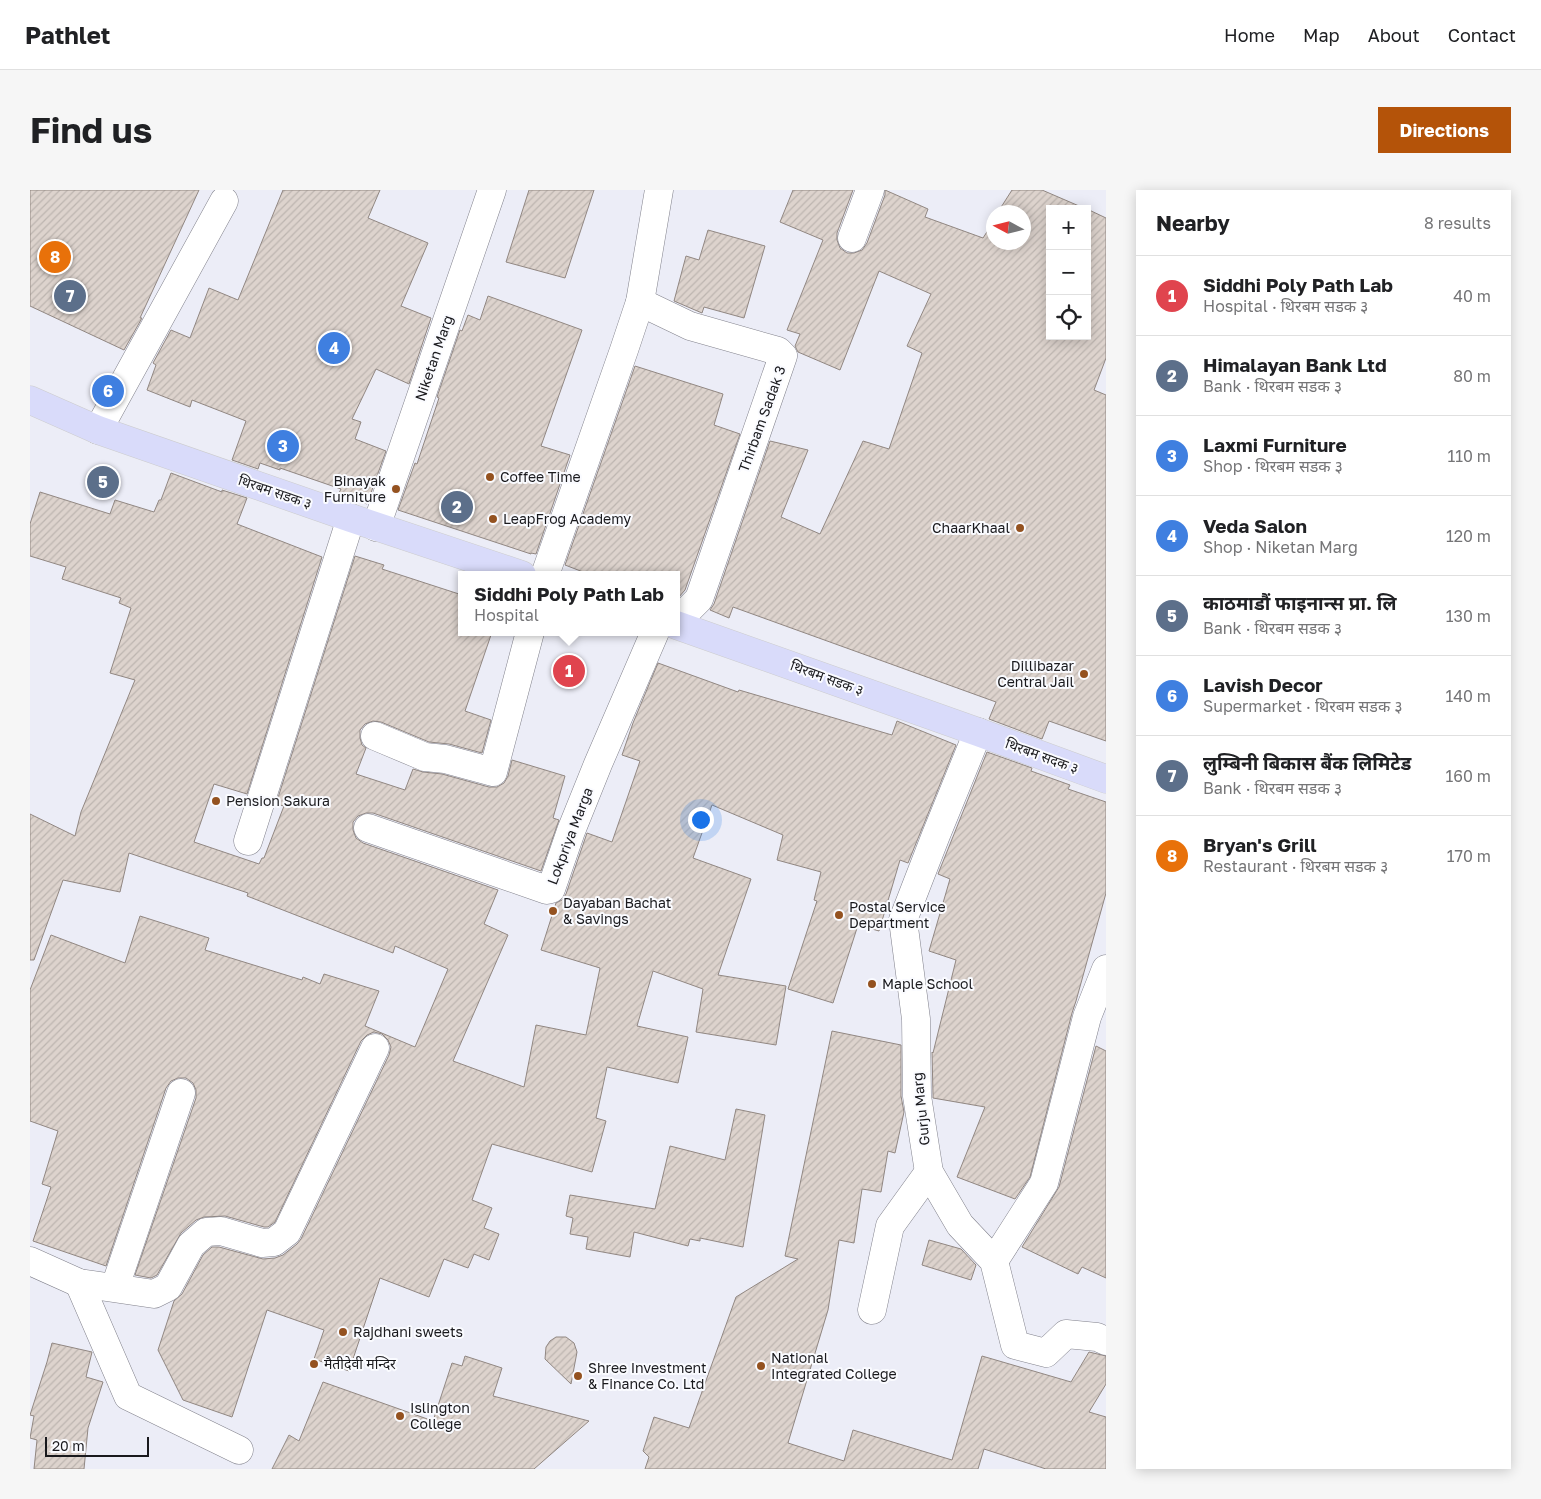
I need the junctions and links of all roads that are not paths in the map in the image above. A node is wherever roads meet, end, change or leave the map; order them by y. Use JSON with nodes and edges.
{"nodes":[{"id":1,"x":492,"y":190,"type":"edge"},
{"id":2,"x":659,"y":190,"type":"edge"},
{"id":3,"x":870,"y":190,"type":"edge"},
{"id":4,"x":224,"y":201,"type":"dead end"},
{"id":5,"x":852,"y":238,"type":"dead end"},
{"id":6,"x":640,"y":302,"type":"junction"},
{"id":7,"x":32,"y":405,"type":"edge"},
{"id":8,"x":98,"y":430,"type":"junction"},
{"id":9,"x":350,"y":518,"type":"junction"},
{"id":10,"x":376,"y":527,"type":"junction"},
{"id":11,"x":510,"y":571,"type":"edge"},
{"id":12,"x":546,"y":571,"type":"edge"},
{"id":13,"x":680,"y":619,"type":"edge"},
{"id":14,"x":680,"y":624,"type":"edge"},
{"id":15,"x":529,"y":636,"type":"edge"},
{"id":16,"x":653,"y":636,"type":"edge"},
{"id":17,"x":978,"y":732,"type":"junction"},
{"id":18,"x":375,"y":736,"type":"dead end"},
{"id":19,"x":1106,"y":779,"type":"edge"},
{"id":20,"x":368,"y":828,"type":"dead end"},
{"id":21,"x":248,"y":842,"type":"dead end"},
{"id":22,"x":1106,"y":969,"type":"edge"},
{"id":23,"x":374,"y":1048,"type":"dead end"},
{"id":24,"x":181,"y":1093,"type":"dead end"},
{"id":25,"x":929,"y":1172,"type":"junction"},
{"id":26,"x":30,"y":1261,"type":"edge"},
{"id":27,"x":994,"y":1261,"type":"junction"},
{"id":28,"x":78,"y":1283,"type":"junction"},
{"id":29,"x":115,"y":1287,"type":"junction"},
{"id":30,"x":872,"y":1310,"type":"dead end"},
{"id":31,"x":1106,"y":1341,"type":"edge"},
{"id":32,"x":239,"y":1450,"type":"dead end"}],
"edges":[{"from":1,"to":10,"type":"street","name":"Niketan Marg"},
{"from":2,"to":6,"type":"street"},
{"from":3,"to":5,"type":"street"},
{"from":4,"to":8,"type":"street"},
{"from":6,"to":12,"type":"street"},
{"from":6,"to":13,"type":"street","name":"Thirbam Sadak 3"},
{"from":7,"to":8,"type":"main road","name":"थिरबम सडक ३"},
{"from":8,"to":9,"type":"main road","name":"थिरबम सडक ३"},
{"from":9,"to":10,"type":"main road","name":"थिरबम सडक ३"},
{"from":9,"to":21,"type":"street"},
{"from":10,"to":11,"type":"main road","name":"थिरबम सडक ३"},
{"from":14,"to":17,"type":"main road","name":"थिरबम सडक ३"},
{"from":15,"to":18,"type":"street"},
{"from":16,"to":20,"type":"street","name":"Lokpriya Marga"},
{"from":17,"to":19,"type":"main road","name":"थिरबम सदक ३"},
{"from":17,"to":25,"type":"street","name":"Gurju Marg"},
{"from":22,"to":27,"type":"street"},
{"from":23,"to":29,"type":"street"},
{"from":24,"to":29,"type":"street"},
{"from":25,"to":27,"type":"street","name":"Gurju Marg"},
{"from":25,"to":30,"type":"street"},
{"from":26,"to":28,"type":"street"},
{"from":27,"to":31,"type":"street","name":"Gurju Marg"},
{"from":28,"to":29,"type":"street"},
{"from":28,"to":32,"type":"street"}]}
